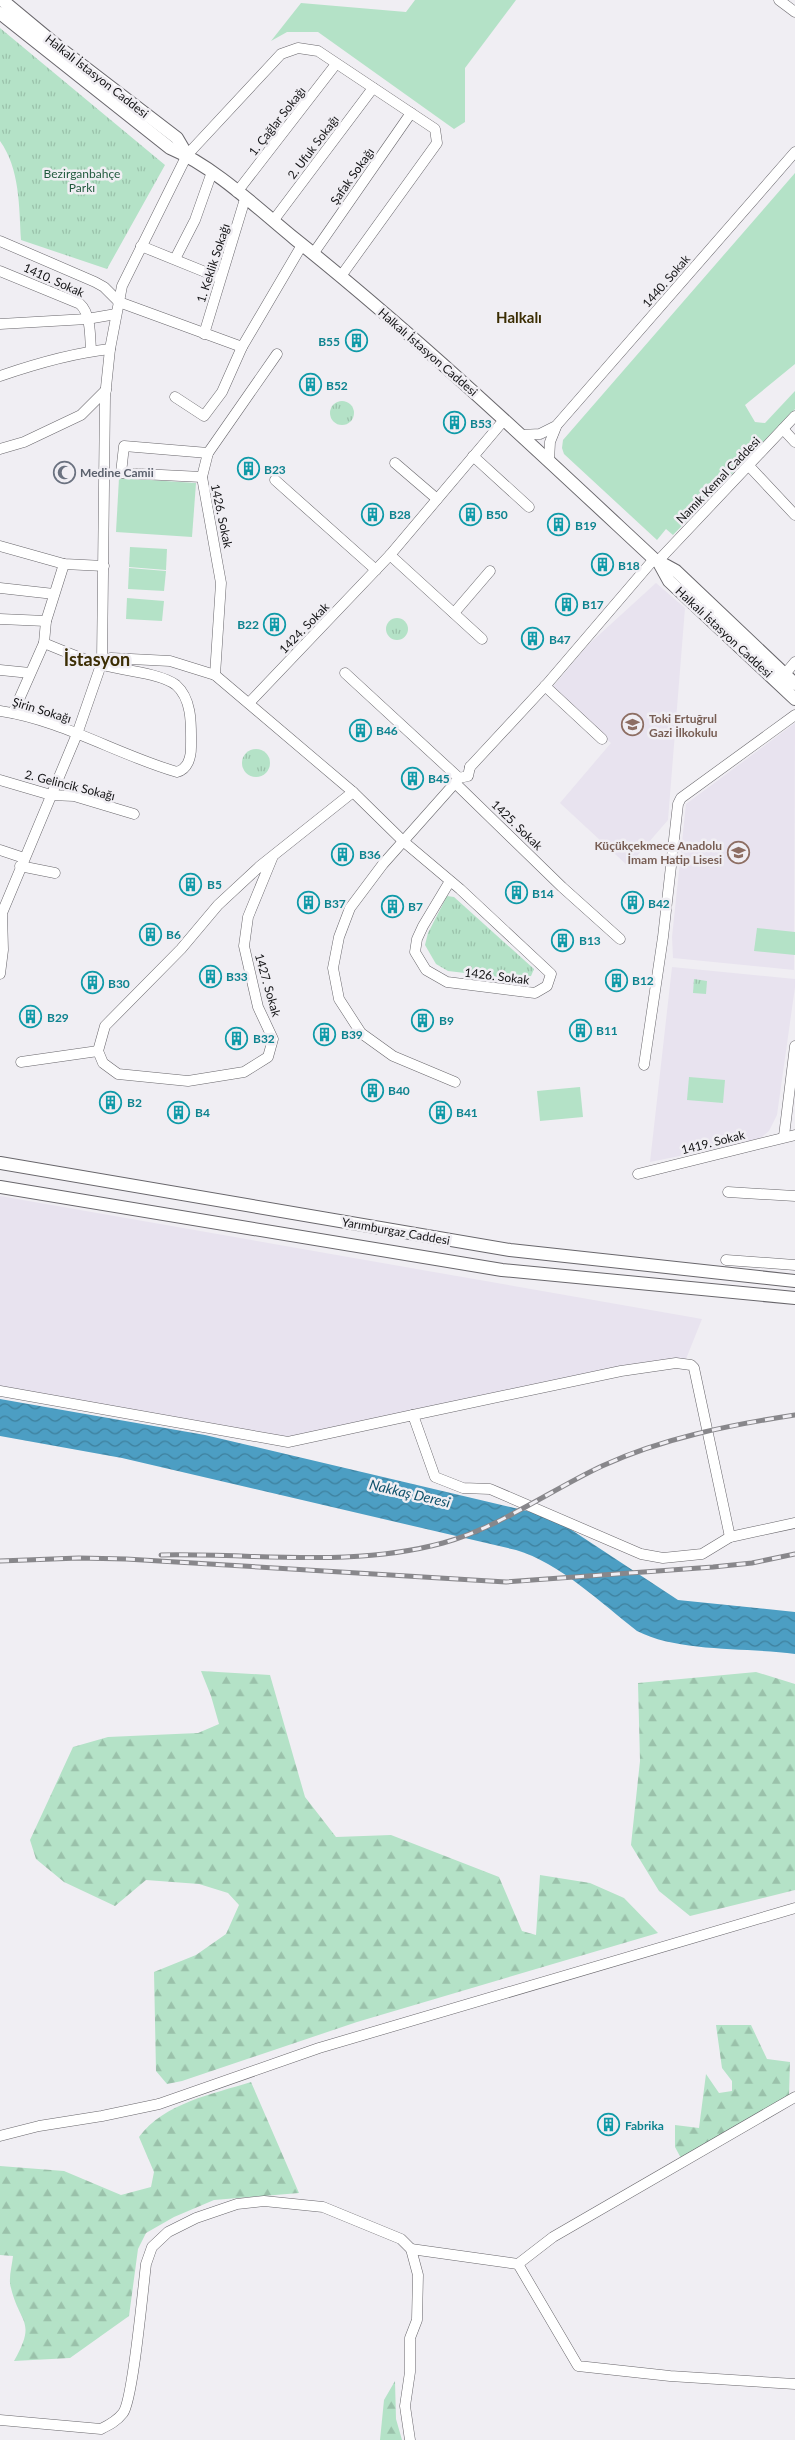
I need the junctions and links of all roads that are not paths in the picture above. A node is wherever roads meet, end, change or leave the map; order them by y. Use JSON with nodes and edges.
{"nodes":[{"id":1,"x":2,"y":0,"type":"edge"},
{"id":2,"x":779,"y":0,"type":"edge"},
{"id":3,"x":795,"y":12,"type":"edge"},
{"id":4,"x":0,"y":13,"type":"edge"},
{"id":5,"x":336,"y":64,"type":"junction"},
{"id":6,"x":373,"y":88,"type":"junction"},
{"id":7,"x":411,"y":113,"type":"junction"},
{"id":8,"x":795,"y":152,"type":"edge"},
{"id":9,"x":187,"y":155,"type":"junction"},
{"id":10,"x":212,"y":172,"type":"junction"},
{"id":11,"x":241,"y":196,"type":"junction"},
{"id":12,"x":273,"y":221,"type":"junction"},
{"id":13,"x":0,"y":241,"type":"edge"},
{"id":14,"x":302,"y":245,"type":"junction"},
{"id":15,"x":141,"y":246,"type":"junction"},
{"id":16,"x":313,"y":254,"type":"junction"},
{"id":17,"x":174,"y":258,"type":"junction"},
{"id":18,"x":0,"y":271,"type":"edge"},
{"id":19,"x":341,"y":276,"type":"junction"},
{"id":20,"x":220,"y":278,"type":"junction"},
{"id":21,"x":119,"y":302,"type":"junction"},
{"id":22,"x":116,"y":314,"type":"junction"},
{"id":23,"x":0,"y":316,"type":"edge"},
{"id":24,"x":87,"y":319,"type":"junction"},
{"id":25,"x":0,"y":324,"type":"edge"},
{"id":26,"x":204,"y":334,"type":"junction"},
{"id":27,"x":242,"y":347,"type":"junction"},
{"id":28,"x":110,"y":349,"type":"junction"},
{"id":29,"x":91,"y":351,"type":"junction"},
{"id":30,"x":277,"y":354,"type":"dead end"},
{"id":31,"x":0,"y":376,"type":"edge"},
{"id":32,"x":106,"y":390,"type":"junction"},
{"id":33,"x":175,"y":397,"type":"dead end"},
{"id":34,"x":795,"y":416,"type":"edge"},
{"id":35,"x":504,"y":420,"type":"junction"},
{"id":36,"x":556,"y":426,"type":"junction"},
{"id":37,"x":783,"y":429,"type":"junction"},
{"id":38,"x":521,"y":435,"type":"junction"},
{"id":39,"x":795,"y":442,"type":"edge"},
{"id":40,"x":0,"y":449,"type":"edge"},
{"id":41,"x":208,"y":453,"type":"junction"},
{"id":42,"x":474,"y":456,"type":"junction"},
{"id":43,"x":549,"y":461,"type":"junction"},
{"id":44,"x":395,"y":463,"type":"dead end"},
{"id":45,"x":749,"y":466,"type":"junction"},
{"id":46,"x":202,"y":477,"type":"junction"},
{"id":47,"x":275,"y":480,"type":"dead end"},
{"id":48,"x":437,"y":499,"type":"junction"},
{"id":49,"x":529,"y":506,"type":"dead end"},
{"id":50,"x":795,"y":515,"type":"edge"},
{"id":51,"x":0,"y":546,"type":"edge"},
{"id":52,"x":390,"y":554,"type":"junction"},
{"id":53,"x":656,"y":560,"type":"junction"},
{"id":54,"x":64,"y":564,"type":"junction"},
{"id":55,"x":104,"y":566,"type":"junction"},
{"id":56,"x":376,"y":570,"type":"junction"},
{"id":57,"x":490,"y":571,"type":"dead end"},
{"id":58,"x":0,"y":588,"type":"edge"},
{"id":59,"x":54,"y":594,"type":"junction"},
{"id":60,"x":454,"y":614,"type":"junction"},
{"id":61,"x":0,"y":619,"type":"edge"},
{"id":62,"x":46,"y":622,"type":"junction"},
{"id":63,"x":482,"y":639,"type":"dead end"},
{"id":64,"x":44,"y":643,"type":"junction"},
{"id":65,"x":111,"y":658,"type":"dead end"},
{"id":66,"x":795,"y":662,"type":"edge"},
{"id":67,"x":102,"y":664,"type":"junction"},
{"id":68,"x":0,"y":670,"type":"edge"},
{"id":69,"x":30,"y":673,"type":"junction"},
{"id":70,"x":345,"y":673,"type":"dead end"},
{"id":71,"x":785,"y":674,"type":"junction"},
{"id":72,"x":214,"y":675,"type":"junction"},
{"id":73,"x":795,"y":684,"type":"edge"},
{"id":74,"x":545,"y":686,"type":"junction"},
{"id":75,"x":795,"y":699,"type":"edge"},
{"id":76,"x":249,"y":702,"type":"junction"},
{"id":77,"x":0,"y":711,"type":"edge"},
{"id":78,"x":13,"y":713,"type":"junction"},
{"id":79,"x":795,"y":714,"type":"edge"},
{"id":80,"x":76,"y":734,"type":"junction"},
{"id":81,"x":602,"y":739,"type":"dead end"},
{"id":82,"x":0,"y":780,"type":"edge"},
{"id":83,"x":457,"y":780,"type":"junction"},
{"id":84,"x":353,"y":792,"type":"junction"},
{"id":85,"x":50,"y":794,"type":"junction"},
{"id":86,"x":134,"y":814,"type":"dead end"},
{"id":87,"x":403,"y":841,"type":"junction"},
{"id":88,"x":0,"y":850,"type":"edge"},
{"id":89,"x":273,"y":856,"type":"junction"},
{"id":90,"x":22,"y":862,"type":"junction"},
{"id":91,"x":55,"y":873,"type":"dead end"},
{"id":92,"x":450,"y":881,"type":"junction"},
{"id":93,"x":1,"y":913,"type":"edge"},
{"id":94,"x":620,"y":939,"type":"dead end"},
{"id":95,"x":0,"y":974,"type":"edge"},
{"id":96,"x":795,"y":1046,"type":"edge"},
{"id":97,"x":98,"y":1051,"type":"junction"},
{"id":98,"x":22,"y":1062,"type":"dead end"},
{"id":99,"x":644,"y":1065,"type":"dead end"},
{"id":100,"x":455,"y":1082,"type":"dead end"},
{"id":101,"x":795,"y":1135,"type":"edge"},
{"id":102,"x":784,"y":1136,"type":"junction"},
{"id":103,"x":0,"y":1163,"type":"edge"},
{"id":104,"x":638,"y":1174,"type":"dead end"},
{"id":105,"x":0,"y":1187,"type":"edge"},
{"id":106,"x":728,"y":1192,"type":"dead end"},
{"id":107,"x":795,"y":1196,"type":"edge"},
{"id":108,"x":726,"y":1260,"type":"dead end"},
{"id":109,"x":795,"y":1266,"type":"edge"},
{"id":110,"x":795,"y":1281,"type":"edge"},
{"id":111,"x":795,"y":1298,"type":"edge"},
{"id":112,"x":0,"y":1391,"type":"edge"},
{"id":113,"x":413,"y":1415,"type":"junction"},
{"id":114,"x":795,"y":1523,"type":"edge"},
{"id":115,"x":730,"y":1537,"type":"junction"},
{"id":116,"x":795,"y":1908,"type":"edge"},
{"id":117,"x":795,"y":2097,"type":"edge"},
{"id":118,"x":0,"y":2136,"type":"edge"},
{"id":119,"x":411,"y":2249,"type":"junction"},
{"id":120,"x":518,"y":2264,"type":"junction"},
{"id":121,"x":795,"y":2384,"type":"edge"},
{"id":122,"x":0,"y":2420,"type":"edge"},
{"id":123,"x":410,"y":2440,"type":"edge"}],
"edges":[{"from":1,"to":9,"type":"main road","name":"Halkalı İstasyon Caddesi"},
{"from":2,"to":3,"type":"street"},
{"from":4,"to":9,"type":"main road","name":"Halkalı İstasyon Caddesi"},
{"from":5,"to":6,"type":"street"},
{"from":5,"to":9,"type":"street"},
{"from":5,"to":11,"type":"street","name":"1. Çağlar Sokağı"},
{"from":6,"to":7,"type":"street"},
{"from":6,"to":12,"type":"street","name":"2. Ufuk Sokağı"},
{"from":7,"to":16,"type":"street","name":"Şafak Sokağı"},
{"from":7,"to":19,"type":"street"},
{"from":8,"to":36,"type":"street","name":"1440. Sokak"},
{"from":9,"to":10,"type":"main road","name":"Halkalı İstasyon Caddesi"},
{"from":9,"to":15,"type":"street"},
{"from":10,"to":11,"type":"main road","name":"Halkalı İstasyon Caddesi"},
{"from":10,"to":17,"type":"street"},
{"from":11,"to":12,"type":"main road","name":"Halkalı İstasyon Caddesi"},
{"from":11,"to":20,"type":"street","name":"1. Keklik Sokağı"},
{"from":12,"to":14,"type":"main road","name":"Halkalı İstasyon Caddesi"},
{"from":13,"to":21,"type":"street"},
{"from":14,"to":16,"type":"main road","name":"Halkalı İstasyon Caddesi"},
{"from":14,"to":27,"type":"street"},
{"from":15,"to":17,"type":"street"},
{"from":15,"to":21,"type":"street"},
{"from":16,"to":19,"type":"main road","name":"Halkalı İstasyon Caddesi"},
{"from":17,"to":20,"type":"street"},
{"from":18,"to":24,"type":"street","name":"1410. Sokak"},
{"from":19,"to":35,"type":"main road","name":"Halkalı İstasyon Caddesi"},
{"from":20,"to":26,"type":"street","name":"1. Keklik Sokağı"},
{"from":21,"to":22,"type":"street"},
{"from":21,"to":26,"type":"street"},
{"from":22,"to":24,"type":"street"},
{"from":22,"to":28,"type":"street"},
{"from":23,"to":25,"type":"street"},
{"from":24,"to":25,"type":"street"},
{"from":24,"to":29,"type":"street"},
{"from":26,"to":27,"type":"street"},
{"from":27,"to":33,"type":"street"},
{"from":28,"to":29,"type":"street"},
{"from":28,"to":32,"type":"street"},
{"from":29,"to":31,"type":"street"},
{"from":30,"to":41,"type":"street","name":"1426. Sokak"},
{"from":32,"to":40,"type":"street"},
{"from":32,"to":55,"type":"street"},
{"from":34,"to":37,"type":"street","name":"Namık Kemal Caddesi"},
{"from":35,"to":38,"type":"main road","name":"Halkalı İstasyon Caddesi"},
{"from":35,"to":42,"type":"street","name":"1424. Sokak"},
{"from":36,"to":38,"type":"street","name":"1440. Sokak"},
{"from":36,"to":43,"type":"street","name":"1440. Sokak"},
{"from":37,"to":39,"type":"street"},
{"from":37,"to":45,"type":"street","name":"Namık Kemal Caddesi"},
{"from":38,"to":43,"type":"main road","name":"Halkalı İstasyon Caddesi"},
{"from":41,"to":46,"type":"street","name":"1426. Sokak"},
{"from":41,"to":46,"type":"street"},
{"from":42,"to":48,"type":"street","name":"1424. Sokak"},
{"from":42,"to":49,"type":"street"},
{"from":43,"to":53,"type":"main road","name":"Halkalı İstasyon Caddesi"},
{"from":44,"to":48,"type":"street"},
{"from":45,"to":50,"type":"street"},
{"from":45,"to":53,"type":"street","name":"Namık Kemal Caddesi"},
{"from":46,"to":72,"type":"street","name":"1426. Sokak"},
{"from":47,"to":56,"type":"street"},
{"from":48,"to":52,"type":"street","name":"1424. Sokak"},
{"from":51,"to":54,"type":"street"},
{"from":52,"to":56,"type":"street","name":"1424. Sokak"},
{"from":52,"to":60,"type":"street"},
{"from":53,"to":71,"type":"main road","name":"Halkalı İstasyon Caddesi"},
{"from":53,"to":74,"type":"street"},
{"from":53,"to":75,"type":"main road","name":"Halkalı İstasyon Caddesi"},
{"from":54,"to":55,"type":"street"},
{"from":54,"to":59,"type":"street"},
{"from":55,"to":67,"type":"street"},
{"from":56,"to":76,"type":"street","name":"1424. Sokak"},
{"from":57,"to":60,"type":"street"},
{"from":58,"to":59,"type":"street"},
{"from":59,"to":62,"type":"street"},
{"from":60,"to":63,"type":"street"},
{"from":61,"to":62,"type":"street"},
{"from":62,"to":64,"type":"street"},
{"from":64,"to":67,"type":"street"},
{"from":64,"to":69,"type":"street"},
{"from":65,"to":72,"type":"street","name":"1426. Sokak"},
{"from":66,"to":71,"type":"street"},
{"from":67,"to":80,"type":"street"},
{"from":67,"to":80,"type":"street","name":"Şirin Sokağı"},
{"from":68,"to":69,"type":"street"},
{"from":69,"to":78,"type":"street"},
{"from":70,"to":83,"type":"street","name":"1425. Sokak"},
{"from":71,"to":73,"type":"main road","name":"Halkalı İstasyon Caddesi"},
{"from":72,"to":76,"type":"street","name":"1426. Sokak"},
{"from":74,"to":81,"type":"street"},
{"from":74,"to":83,"type":"street"},
{"from":76,"to":84,"type":"street","name":"1426. Sokak"},
{"from":77,"to":78,"type":"street","name":"Şirin Sokağı"},
{"from":78,"to":80,"type":"street","name":"Şirin Sokağı"},
{"from":79,"to":99,"type":"street"},
{"from":80,"to":85,"type":"street"},
{"from":82,"to":85,"type":"street","name":"2. Gelincik Sokağı"},
{"from":83,"to":87,"type":"street"},
{"from":83,"to":94,"type":"street","name":"1425. Sokak"},
{"from":84,"to":87,"type":"street","name":"1426. Sokak"},
{"from":84,"to":89,"type":"street","name":"1427. Sokak"},
{"from":85,"to":86,"type":"street","name":"2. Gelincik Sokağı"},
{"from":85,"to":90,"type":"street"},
{"from":87,"to":92,"type":"street","name":"1426. Sokak"},
{"from":87,"to":100,"type":"street"},
{"from":88,"to":90,"type":"street"},
{"from":89,"to":97,"type":"street","name":"1427. Sokak"},
{"from":89,"to":97,"type":"street","name":"1427. Sokak"},
{"from":90,"to":91,"type":"street"},
{"from":90,"to":93,"type":"street"},
{"from":92,"to":92,"type":"street","name":"1426. Sokak"},
{"from":93,"to":95,"type":"street"},
{"from":96,"to":102,"type":"street"},
{"from":97,"to":98,"type":"street"},
{"from":101,"to":102,"type":"street","name":"1419. Sokak"},
{"from":102,"to":104,"type":"street","name":"1419. Sokak"},
{"from":103,"to":110,"type":"main road","name":"Yarımburgaz Caddesi"},
{"from":105,"to":111,"type":"main road","name":"Yarımburgaz Caddesi"},
{"from":106,"to":107,"type":"street"},
{"from":108,"to":109,"type":"street"},
{"from":112,"to":113,"type":"street"},
{"from":113,"to":115,"type":"street"},
{"from":113,"to":115,"type":"street"},
{"from":114,"to":115,"type":"street"},
{"from":116,"to":118,"type":"street"},
{"from":117,"to":120,"type":"street"},
{"from":119,"to":120,"type":"street"},
{"from":119,"to":122,"type":"street"},
{"from":119,"to":123,"type":"street"},
{"from":120,"to":121,"type":"street"}]}
